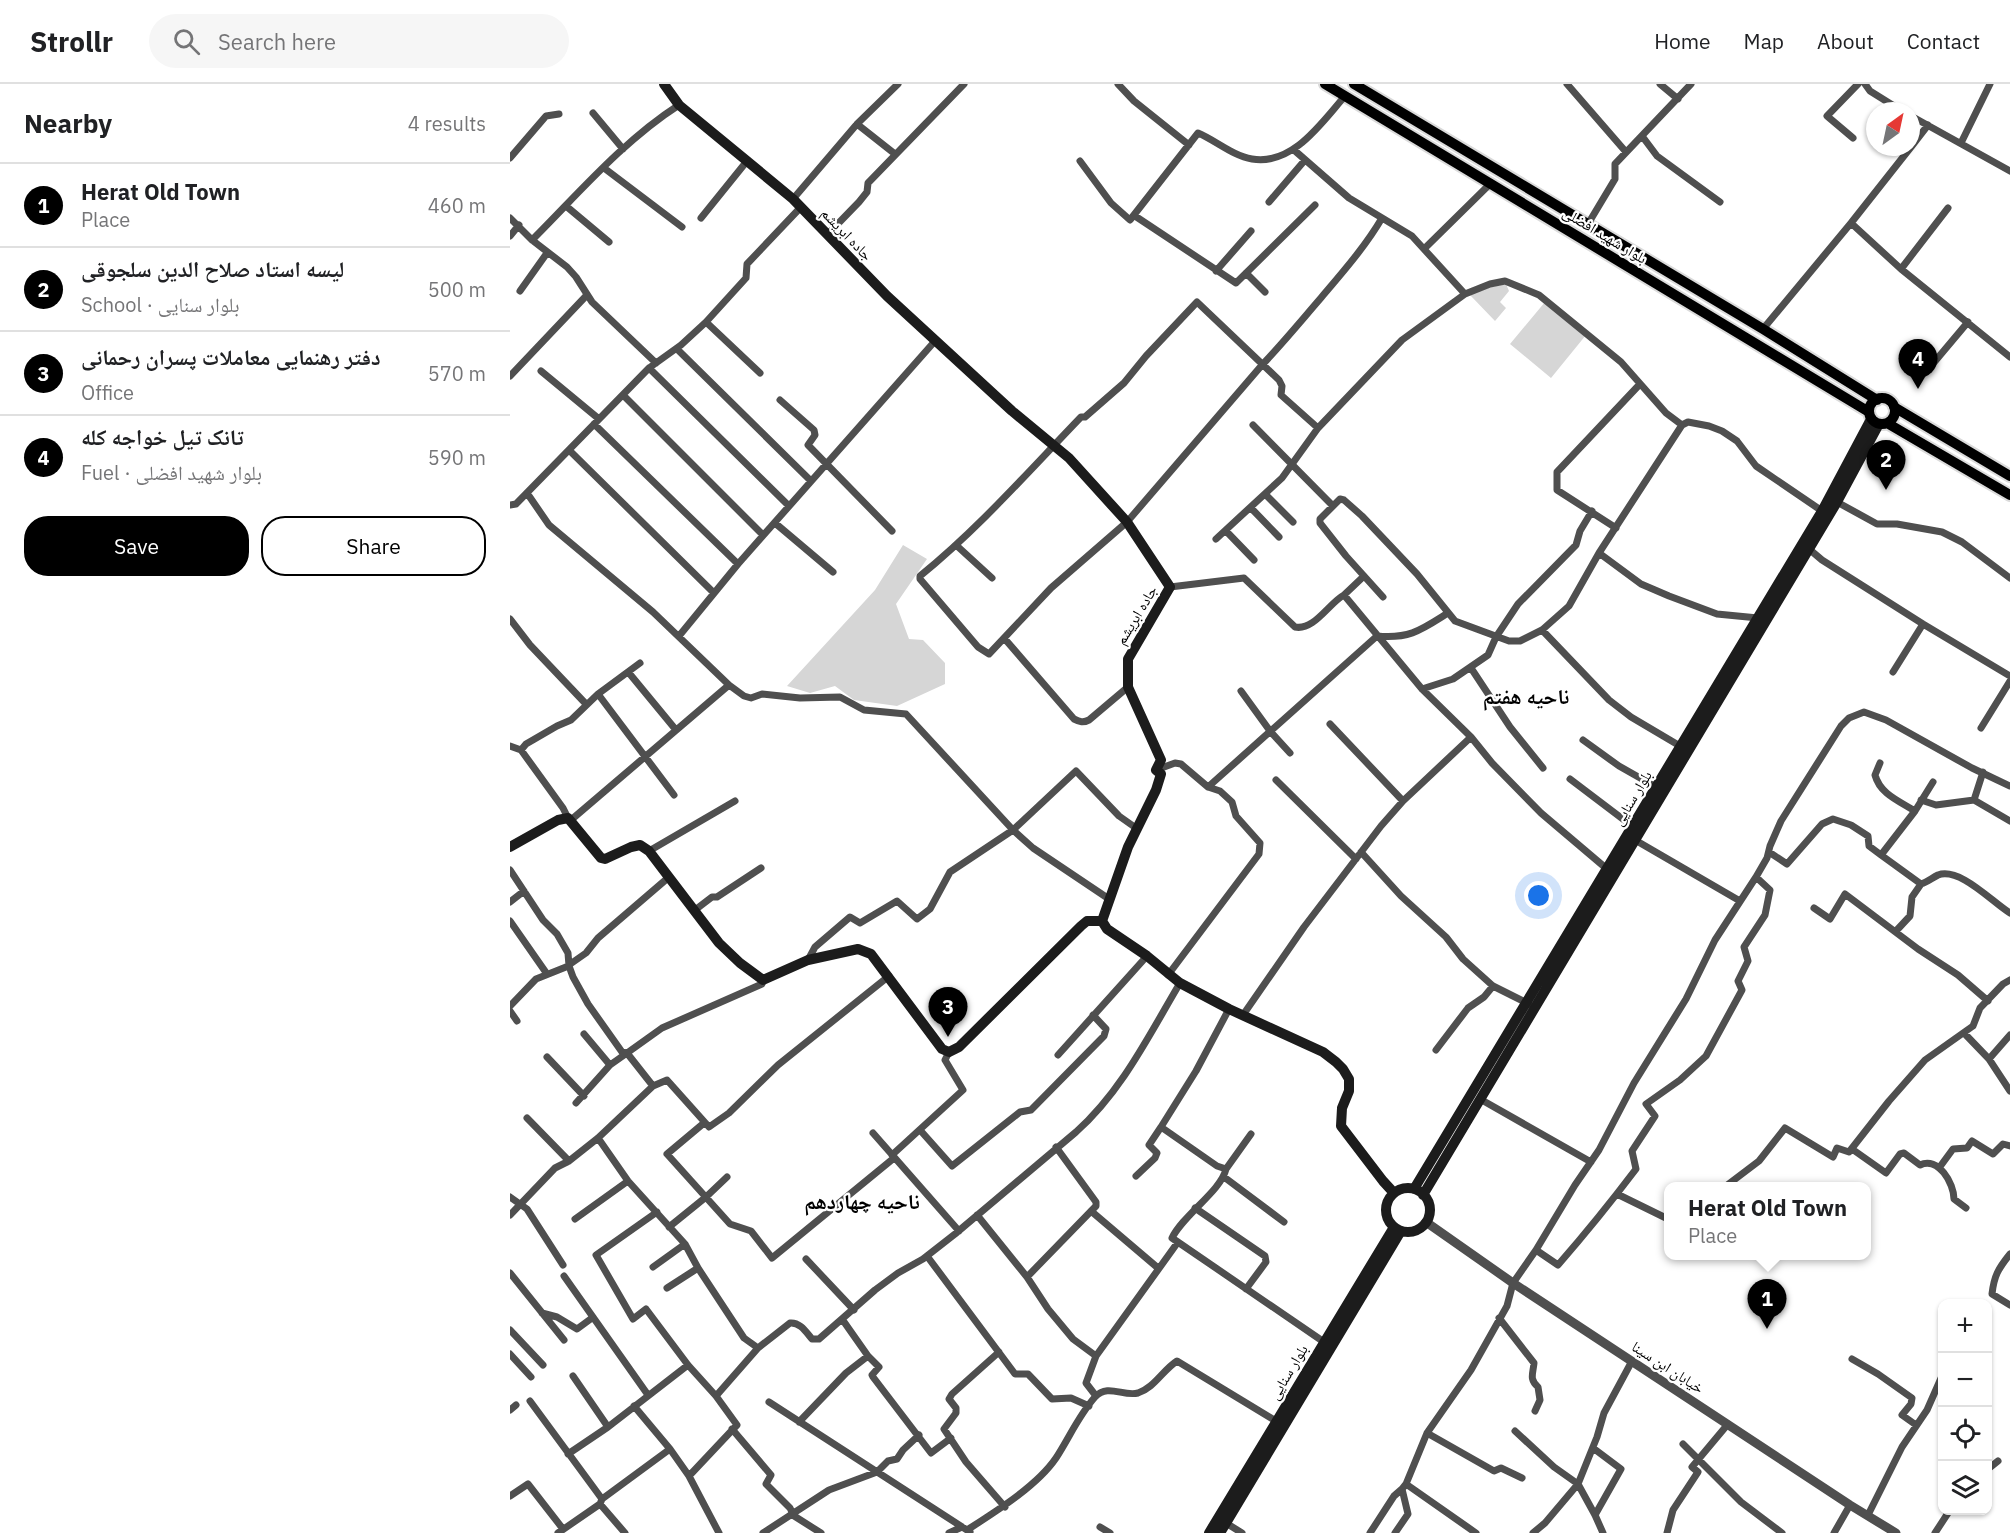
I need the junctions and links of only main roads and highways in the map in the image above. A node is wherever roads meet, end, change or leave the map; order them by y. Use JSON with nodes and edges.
{"nodes":[{"id":1,"x":664,"y":84,"type":"edge"},
{"id":2,"x":1325,"y":84,"type":"edge"},
{"id":3,"x":1357,"y":85,"type":"edge"},
{"id":4,"x":1540,"y":195,"type":"junction"},
{"id":5,"x":1532,"y":208,"type":"junction"},
{"id":6,"x":1876,"y":400,"type":"junction"},
{"id":7,"x":1894,"y":407,"type":"junction"},
{"id":8,"x":1877,"y":419,"type":"junction"},
{"id":9,"x":2010,"y":476,"type":"edge"},
{"id":10,"x":2010,"y":495,"type":"edge"},
{"id":11,"x":510,"y":847,"type":"edge"},
{"id":12,"x":1102,"y":921,"type":"junction"},
{"id":13,"x":1530,"y":1005,"type":"junction"},
{"id":14,"x":1419,"y":1192,"type":"junction"},
{"id":15,"x":1394,"y":1193,"type":"junction"},
{"id":16,"x":1397,"y":1229,"type":"junction"},
{"id":17,"x":1223,"y":1528,"type":"edge"},
{"id":18,"x":1209,"y":1533,"type":"edge"}],
"edges":[{"from":1,"to":12,"type":"main road","name":"جاده ابریشم"},
{"from":2,"to":5,"type":"main road","name":"بلوار شهید افضلی"},
{"from":3,"to":4,"type":"main road","name":"بلوار شهید افضلی"},
{"from":4,"to":5,"type":"main road"},
{"from":4,"to":6,"type":"main road","name":"بلوار شهید افضلی"},
{"from":5,"to":8,"type":"main road","name":"بلوار شهید افضلی"},
{"from":6,"to":7,"type":"main road"},
{"from":6,"to":8,"type":"main road"},
{"from":7,"to":8,"type":"main road"},
{"from":7,"to":9,"type":"main road"},
{"from":8,"to":10,"type":"main road","name":"بلوار شهید افضلی"},
{"from":8,"to":13,"type":"main road","name":"بلوار سنایی"},
{"from":8,"to":13,"type":"main road","name":"بلوار سنایی"},
{"from":11,"to":12,"type":"main road"},
{"from":12,"to":15,"type":"main road"},
{"from":13,"to":14,"type":"main road","name":"بلوار سنایی"},
{"from":13,"to":14,"type":"main road","name":"بلوار سنایی"},
{"from":14,"to":15,"type":"main road"},
{"from":14,"to":16,"type":"main road"},
{"from":15,"to":16,"type":"main road"},
{"from":16,"to":17,"type":"main road","name":"بلوار سنایی"},
{"from":16,"to":18,"type":"main road","name":"بلوار سنایی"}]}
